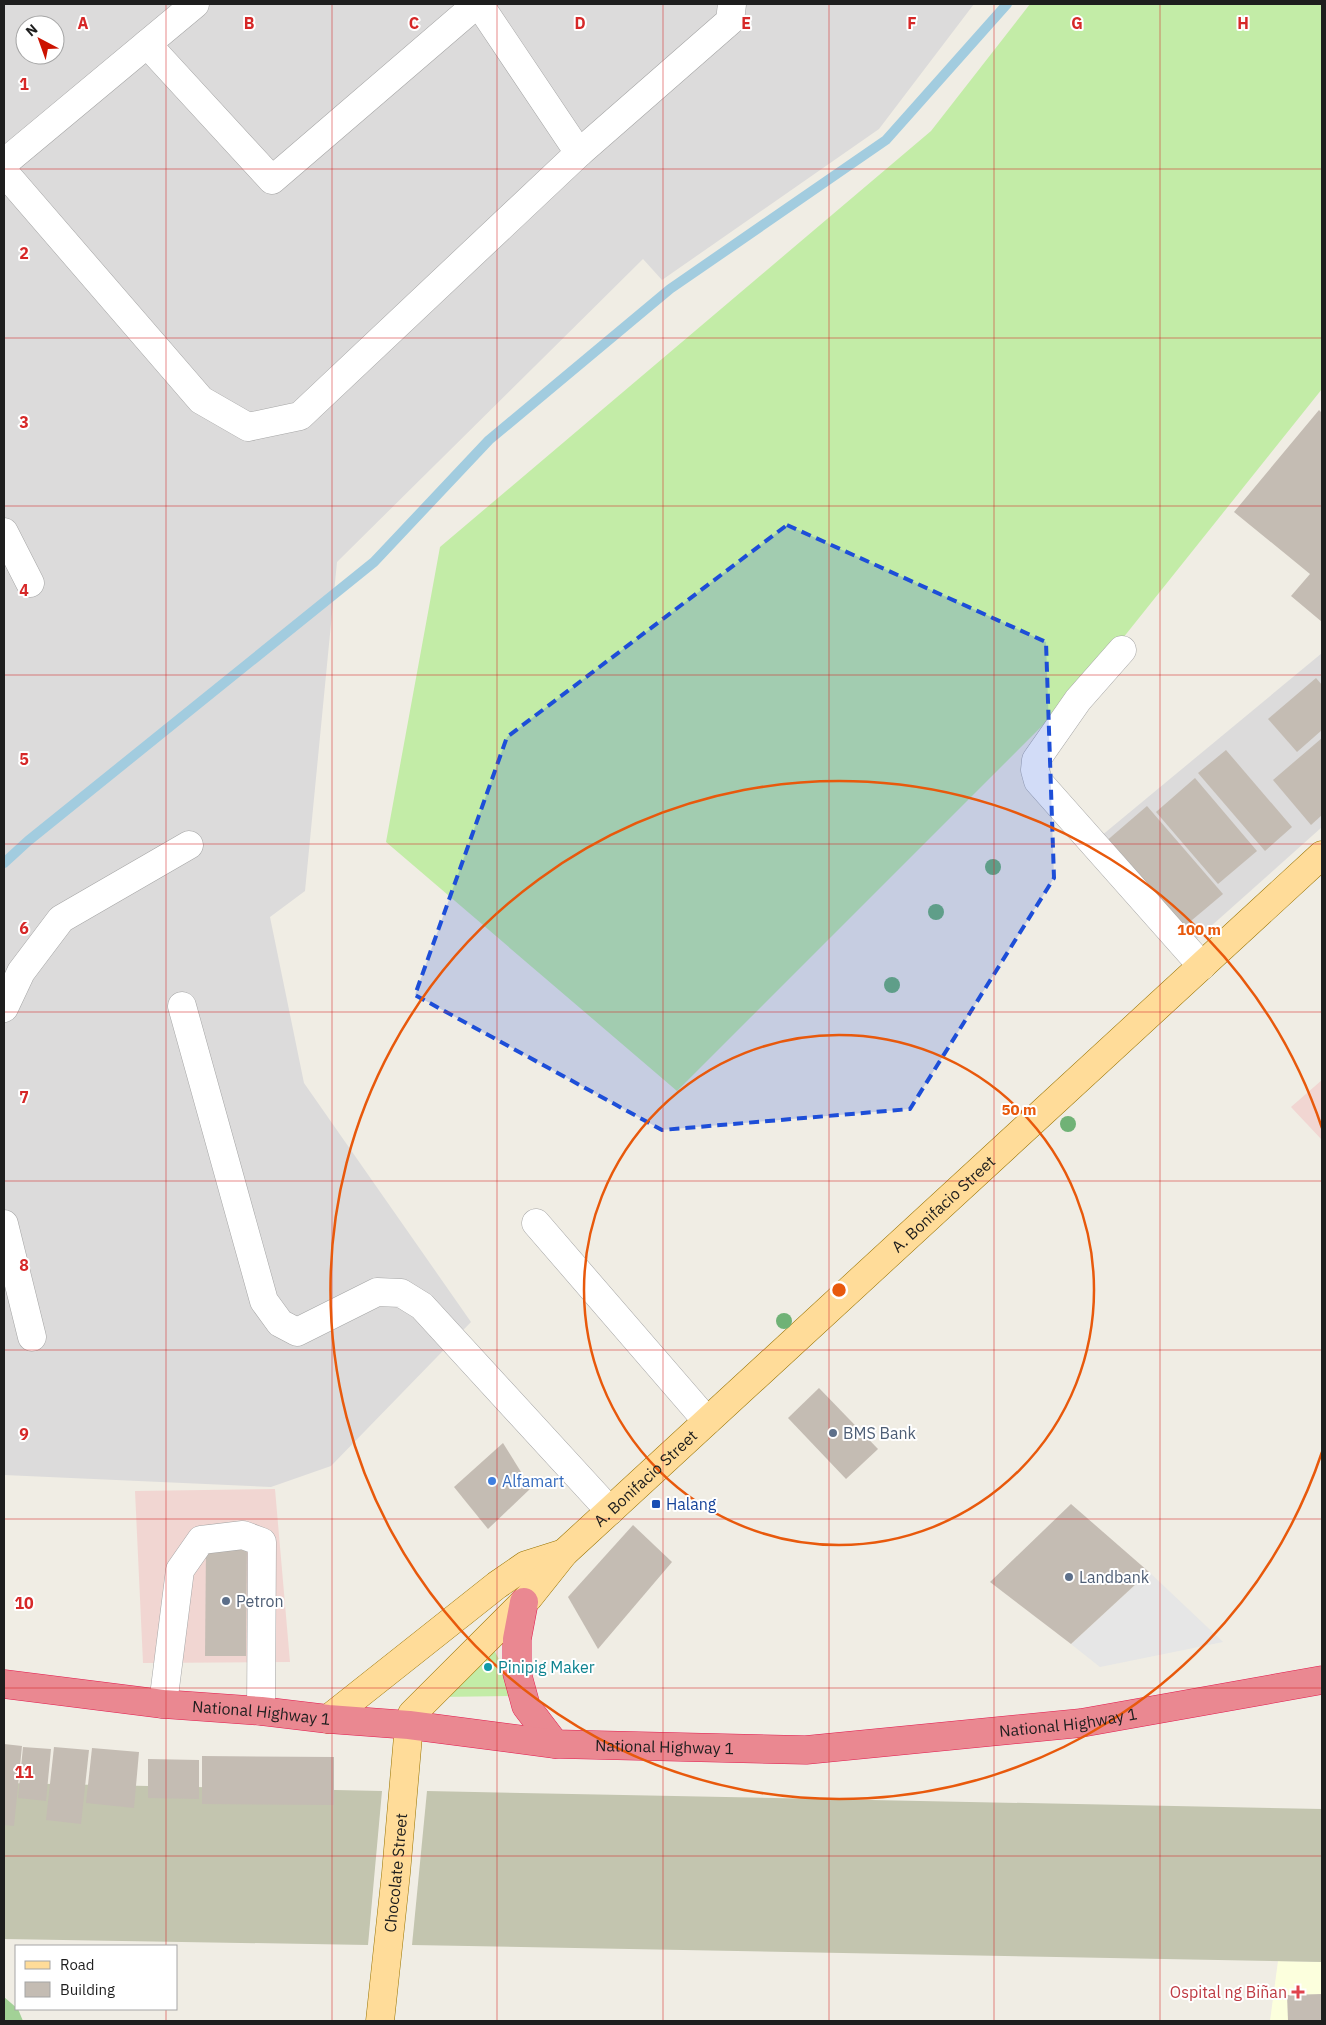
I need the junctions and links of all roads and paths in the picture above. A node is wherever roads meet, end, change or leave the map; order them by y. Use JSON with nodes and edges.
{"nodes":[{"id":1,"x":195,"y":4,"type":"edge"},
{"id":2,"x":478,"y":4,"type":"edge"},
{"id":3,"x":732,"y":4,"type":"edge"},
{"id":4,"x":147,"y":44,"type":"junction"},
{"id":5,"x":579,"y":153,"type":"junction"},
{"id":6,"x":4,"y":163,"type":"edge"},
{"id":7,"x":4,"y":172,"type":"edge"},
{"id":8,"x":4,"y":532,"type":"edge"},
{"id":9,"x":4,"y":578,"type":"edge"},
{"id":10,"x":1122,"y":650,"type":"dead end"},
{"id":11,"x":189,"y":845,"type":"dead end"},
{"id":12,"x":1322,"y":855,"type":"edge"},
{"id":13,"x":1202,"y":966,"type":"junction"},
{"id":14,"x":182,"y":1006,"type":"dead end"},
{"id":15,"x":4,"y":1008,"type":"edge"},
{"id":16,"x":536,"y":1223,"type":"dead end"},
{"id":17,"x":4,"y":1224,"type":"edge"},
{"id":18,"x":32,"y":1337,"type":"dead end"},
{"id":19,"x":707,"y":1421,"type":"junction"},
{"id":20,"x":610,"y":1511,"type":"junction"},
{"id":21,"x":564,"y":1553,"type":"junction"},
{"id":22,"x":524,"y":1602,"type":"junction"},
{"id":23,"x":1322,"y":1680,"type":"edge"},
{"id":24,"x":4,"y":1684,"type":"edge"},
{"id":25,"x":163,"y":1704,"type":"junction"},
{"id":26,"x":261,"y":1711,"type":"junction"},
{"id":27,"x":328,"y":1719,"type":"junction"},
{"id":28,"x":409,"y":1725,"type":"junction"},
{"id":29,"x":555,"y":1744,"type":"junction"},
{"id":30,"x":380,"y":2021,"type":"edge"}],
"edges":[{"from":1,"to":4,"type":"street"},
{"from":2,"to":4,"type":"street"},
{"from":2,"to":5,"type":"street"},
{"from":3,"to":5,"type":"street"},
{"from":4,"to":6,"type":"street"},
{"from":5,"to":7,"type":"street"},
{"from":8,"to":9,"type":"street"},
{"from":10,"to":13,"type":"street"},
{"from":11,"to":15,"type":"street"},
{"from":12,"to":13,"type":"main road","name":"A. Bonifacio Street"},
{"from":13,"to":19,"type":"main road","name":"A. Bonifacio Street"},
{"from":14,"to":20,"type":"street"},
{"from":16,"to":19,"type":"street"},
{"from":17,"to":18,"type":"street"},
{"from":19,"to":20,"type":"main road","name":"A. Bonifacio Street"},
{"from":20,"to":21,"type":"main road","name":"A. Bonifacio Street"},
{"from":21,"to":22,"type":"main road","name":"A. Bonifacio Street"},
{"from":21,"to":27,"type":"main road","name":"A. Bonifacio Street"},
{"from":22,"to":28,"type":"main road","name":"A. Bonifacio Street"},
{"from":22,"to":29,"type":"highway"},
{"from":23,"to":29,"type":"highway","name":"National Highway 1"},
{"from":24,"to":25,"type":"highway","name":"National Highway 1"},
{"from":25,"to":26,"type":"highway","name":"National Highway 1"},
{"from":25,"to":26,"type":"street"},
{"from":26,"to":27,"type":"highway","name":"National Highway 1"},
{"from":27,"to":28,"type":"highway","name":"National Highway 1"},
{"from":28,"to":29,"type":"highway","name":"National Highway 1"},
{"from":28,"to":30,"type":"main road","name":"Chocolate Street"}]}
